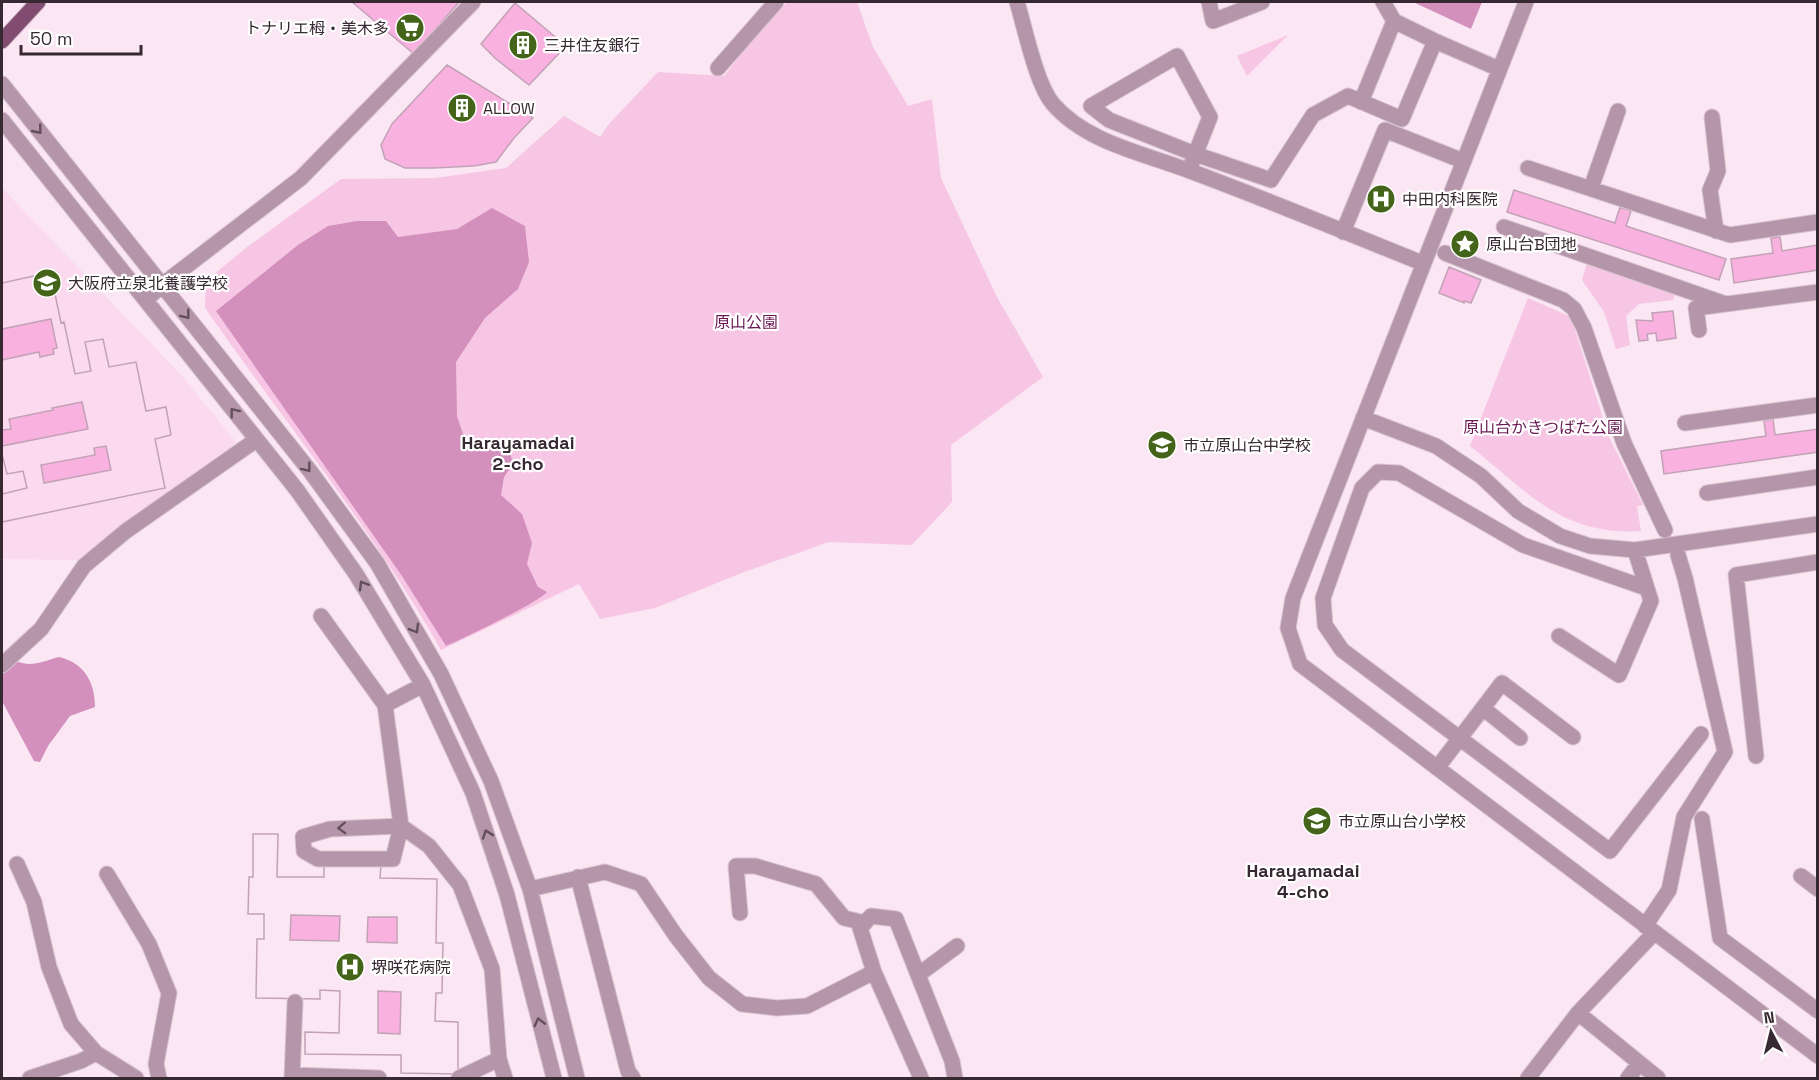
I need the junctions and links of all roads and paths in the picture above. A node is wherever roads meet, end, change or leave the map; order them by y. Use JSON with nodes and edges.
{"nodes":[{"id":1,"x":38,"y":2,"type":"edge"},
{"id":2,"x":473,"y":2,"type":"edge"},
{"id":3,"x":776,"y":2,"type":"edge"},
{"id":4,"x":1017,"y":2,"type":"edge"},
{"id":5,"x":1209,"y":2,"type":"edge"},
{"id":6,"x":1262,"y":2,"type":"edge"},
{"id":7,"x":1383,"y":2,"type":"edge"},
{"id":8,"x":1526,"y":2,"type":"edge"},
{"id":9,"x":1394,"y":21,"type":"junction"},
{"id":10,"x":2,"y":41,"type":"edge"},
{"id":11,"x":1435,"y":41,"type":"junction"},
{"id":12,"x":718,"y":68,"type":"dead end"},
{"id":13,"x":1499,"y":69,"type":"junction"},
{"id":14,"x":2,"y":84,"type":"edge"},
{"id":15,"x":1361,"y":102,"type":"junction"},
{"id":16,"x":1618,"y":111,"type":"dead end"},
{"id":17,"x":1712,"y":117,"type":"dead end"},
{"id":18,"x":2,"y":120,"type":"edge"},
{"id":19,"x":1195,"y":154,"type":"junction"},
{"id":20,"x":1463,"y":161,"type":"junction"},
{"id":21,"x":1528,"y":168,"type":"dead end"},
{"id":22,"x":1189,"y":170,"type":"junction"},
{"id":23,"x":1591,"y":188,"type":"junction"},
{"id":24,"x":1818,"y":222,"type":"edge"},
{"id":25,"x":1504,"y":228,"type":"dead end"},
{"id":26,"x":1716,"y":231,"type":"junction"},
{"id":27,"x":1343,"y":232,"type":"junction"},
{"id":28,"x":1445,"y":254,"type":"dead end"},
{"id":29,"x":1422,"y":263,"type":"junction"},
{"id":30,"x":162,"y":285,"type":"junction"},
{"id":31,"x":1818,"y":292,"type":"edge"},
{"id":32,"x":146,"y":300,"type":"junction"},
{"id":33,"x":1726,"y":304,"type":"junction"},
{"id":34,"x":1699,"y":330,"type":"dead end"},
{"id":35,"x":1818,"y":405,"type":"edge"},
{"id":36,"x":1363,"y":418,"type":"junction"},
{"id":37,"x":1685,"y":423,"type":"dead end"},
{"id":38,"x":256,"y":440,"type":"junction"},
{"id":39,"x":1818,"y":477,"type":"edge"},
{"id":40,"x":1707,"y":493,"type":"dead end"},
{"id":41,"x":1818,"y":524,"type":"edge"},
{"id":42,"x":1665,"y":530,"type":"dead end"},
{"id":43,"x":1635,"y":550,"type":"junction"},
{"id":44,"x":1678,"y":555,"type":"dead end"},
{"id":45,"x":1818,"y":562,"type":"edge"},
{"id":46,"x":1646,"y":588,"type":"junction"},
{"id":47,"x":321,"y":616,"type":"dead end"},
{"id":48,"x":1558,"y":636,"type":"dead end"},
{"id":49,"x":2,"y":666,"type":"edge"},
{"id":50,"x":423,"y":685,"type":"junction"},
{"id":51,"x":385,"y":705,"type":"junction"},
{"id":52,"x":1484,"y":709,"type":"junction"},
{"id":53,"x":1701,"y":734,"type":"dead end"},
{"id":54,"x":1572,"y":737,"type":"dead end"},
{"id":55,"x":1460,"y":738,"type":"junction"},
{"id":56,"x":1520,"y":738,"type":"dead end"},
{"id":57,"x":1756,"y":756,"type":"dead end"},
{"id":58,"x":1437,"y":768,"type":"junction"},
{"id":59,"x":1702,"y":819,"type":"dead end"},
{"id":60,"x":401,"y":826,"type":"junction"},
{"id":61,"x":17,"y":864,"type":"dead end"},
{"id":62,"x":107,"y":874,"type":"dead end"},
{"id":63,"x":1801,"y":876,"type":"dead end"},
{"id":64,"x":578,"y":877,"type":"junction"},
{"id":65,"x":530,"y":889,"type":"junction"},
{"id":66,"x":1818,"y":889,"type":"edge"},
{"id":67,"x":740,"y":913,"type":"dead end"},
{"id":68,"x":864,"y":923,"type":"junction"},
{"id":69,"x":1649,"y":930,"type":"junction"},
{"id":70,"x":957,"y":946,"type":"dead end"},
{"id":71,"x":874,"y":972,"type":"junction"},
{"id":72,"x":918,"y":975,"type":"junction"},
{"id":73,"x":295,"y":1002,"type":"dead end"},
{"id":74,"x":1818,"y":1011,"type":"edge"},
{"id":75,"x":1578,"y":1013,"type":"junction"},
{"id":76,"x":96,"y":1053,"type":"junction"},
{"id":77,"x":1817,"y":1054,"type":"edge"},
{"id":78,"x":499,"y":1059,"type":"junction"},
{"id":79,"x":1639,"y":1064,"type":"junction"},
{"id":80,"x":292,"y":1076,"type":"edge"},
{"id":81,"x":30,"y":1078,"type":"edge"},
{"id":82,"x":135,"y":1078,"type":"edge"},
{"id":83,"x":159,"y":1078,"type":"edge"},
{"id":84,"x":379,"y":1078,"type":"edge"},
{"id":85,"x":459,"y":1078,"type":"edge"},
{"id":86,"x":505,"y":1078,"type":"edge"},
{"id":87,"x":554,"y":1078,"type":"edge"},
{"id":88,"x":577,"y":1078,"type":"edge"},
{"id":89,"x":633,"y":1078,"type":"edge"},
{"id":90,"x":921,"y":1078,"type":"edge"},
{"id":91,"x":955,"y":1078,"type":"edge"},
{"id":92,"x":1528,"y":1078,"type":"edge"},
{"id":93,"x":1628,"y":1078,"type":"edge"},
{"id":94,"x":1658,"y":1078,"type":"edge"}],
"edges":[{"from":1,"to":10,"type":"main road"},
{"from":2,"to":30,"type":"street"},
{"from":3,"to":12,"type":"street"},
{"from":4,"to":22,"type":"street"},
{"from":5,"to":6,"type":"street"},
{"from":7,"to":9,"type":"street"},
{"from":8,"to":13,"type":"street"},
{"from":9,"to":11,"type":"street"},
{"from":9,"to":15,"type":"street"},
{"from":11,"to":13,"type":"street"},
{"from":11,"to":15,"type":"street"},
{"from":13,"to":20,"type":"street"},
{"from":14,"to":30,"type":"street","one_way":true},
{"from":15,"to":19,"type":"street"},
{"from":16,"to":23,"type":"street"},
{"from":17,"to":26,"type":"street"},
{"from":18,"to":32,"type":"street"},
{"from":19,"to":19,"type":"street"},
{"from":19,"to":22,"type":"street"},
{"from":20,"to":27,"type":"street"},
{"from":20,"to":29,"type":"street"},
{"from":21,"to":23,"type":"street"},
{"from":22,"to":27,"type":"street"},
{"from":23,"to":26,"type":"street"},
{"from":24,"to":26,"type":"street"},
{"from":25,"to":33,"type":"street"},
{"from":27,"to":29,"type":"street"},
{"from":28,"to":42,"type":"street"},
{"from":29,"to":36,"type":"street"},
{"from":30,"to":32,"type":"street"},
{"from":30,"to":65,"type":"street","one_way":true},
{"from":31,"to":33,"type":"street"},
{"from":38,"to":32,"type":"street","one_way":true},
{"from":33,"to":34,"type":"street"},
{"from":35,"to":37,"type":"street"},
{"from":36,"to":43,"type":"street"},
{"from":36,"to":58,"type":"street"},
{"from":38,"to":49,"type":"street"},
{"from":50,"to":38,"type":"street","one_way":true},
{"from":39,"to":40,"type":"street"},
{"from":41,"to":43,"type":"street"},
{"from":43,"to":46,"type":"street"},
{"from":44,"to":69,"type":"street"},
{"from":45,"to":57,"type":"street"},
{"from":46,"to":48,"type":"street"},
{"from":46,"to":55,"type":"street"},
{"from":47,"to":51,"type":"street"},
{"from":50,"to":51,"type":"street"},
{"from":87,"to":50,"type":"street","one_way":true},
{"from":51,"to":60,"type":"street"},
{"from":52,"to":54,"type":"street"},
{"from":52,"to":55,"type":"street"},
{"from":52,"to":56,"type":"street"},
{"from":53,"to":55,"type":"street"},
{"from":55,"to":58,"type":"street"},
{"from":58,"to":69,"type":"street"},
{"from":59,"to":74,"type":"street"},
{"from":60,"to":60,"type":"street","one_way":true},
{"from":60,"to":78,"type":"street"},
{"from":61,"to":76,"type":"street"},
{"from":62,"to":83,"type":"street"},
{"from":63,"to":66,"type":"street"},
{"from":64,"to":65,"type":"street"},
{"from":64,"to":71,"type":"street"},
{"from":64,"to":89,"type":"street"},
{"from":65,"to":88,"type":"street"},
{"from":67,"to":68,"type":"street"},
{"from":68,"to":71,"type":"street"},
{"from":68,"to":72,"type":"street"},
{"from":69,"to":75,"type":"street"},
{"from":69,"to":77,"type":"street"},
{"from":70,"to":72,"type":"street"},
{"from":71,"to":90,"type":"street"},
{"from":72,"to":91,"type":"street"},
{"from":73,"to":80,"type":"street"},
{"from":75,"to":79,"type":"street"},
{"from":75,"to":92,"type":"street"},
{"from":76,"to":81,"type":"street"},
{"from":76,"to":82,"type":"street"},
{"from":78,"to":85,"type":"street"},
{"from":78,"to":86,"type":"street"},
{"from":79,"to":93,"type":"street"},
{"from":79,"to":94,"type":"street"},
{"from":80,"to":84,"type":"street"}]}
